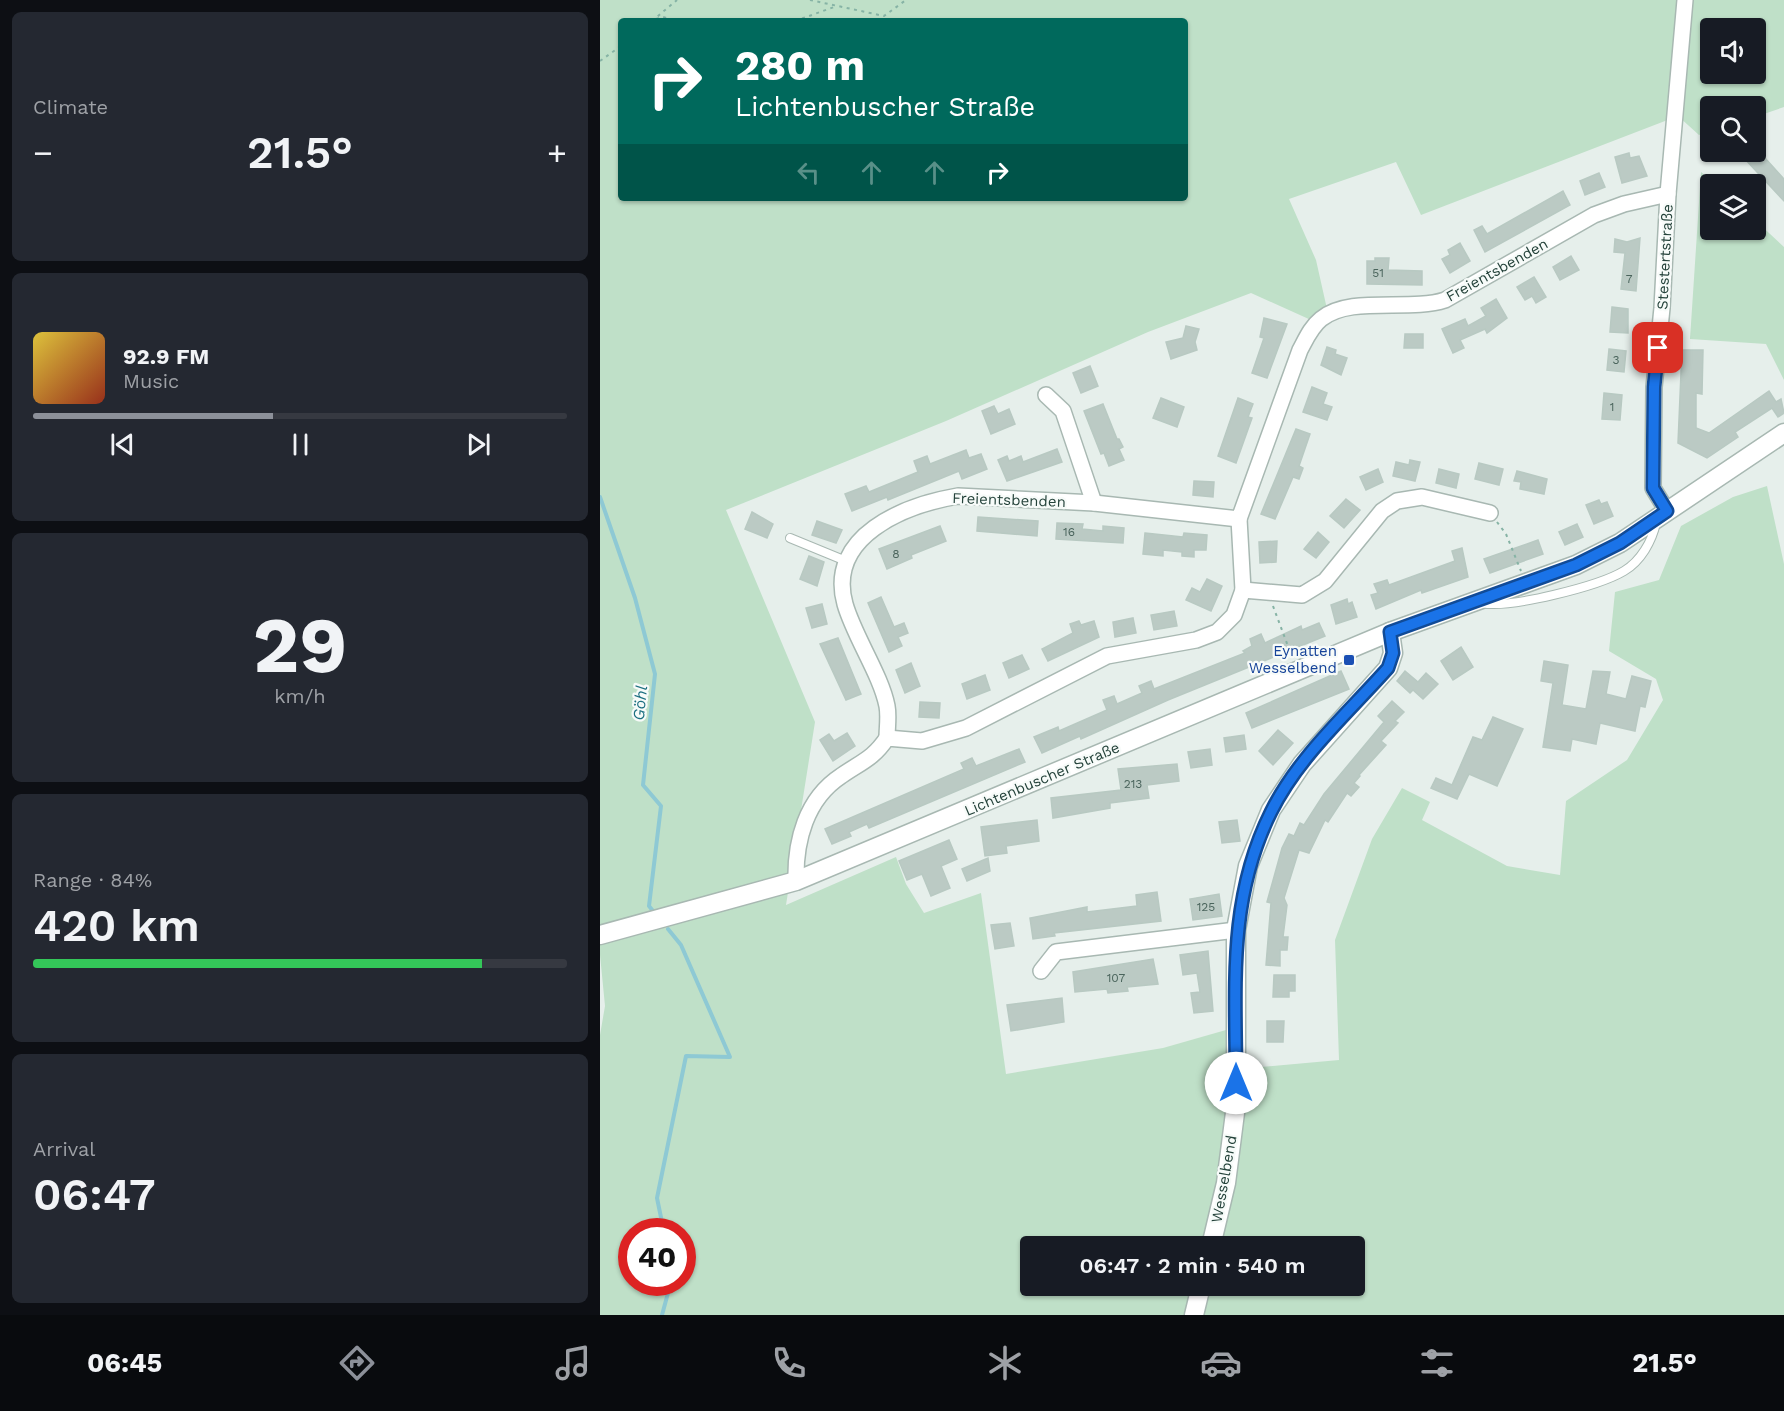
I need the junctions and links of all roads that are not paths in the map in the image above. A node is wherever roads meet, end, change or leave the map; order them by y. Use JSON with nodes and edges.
{"nodes":[{"id":1,"x":1685,"y":0,"type":"edge"},
{"id":2,"x":1668,"y":194,"type":"junction"},
{"id":3,"x":1046,"y":395,"type":"dead end"},
{"id":4,"x":1784,"y":433,"type":"edge"},
{"id":5,"x":1094,"y":503,"type":"junction"},
{"id":6,"x":1490,"y":513,"type":"road end"},
{"id":7,"x":1662,"y":515,"type":"junction"},
{"id":8,"x":1239,"y":519,"type":"junction"},
{"id":9,"x":790,"y":538,"type":"dead end"},
{"id":10,"x":846,"y":561,"type":"junction"},
{"id":11,"x":1243,"y":590,"type":"junction"},
{"id":12,"x":1478,"y":602,"type":"junction"},
{"id":13,"x":1390,"y":632,"type":"junction"},
{"id":14,"x":887,"y":738,"type":"junction"},
{"id":15,"x":796,"y":881,"type":"junction"},
{"id":16,"x":1236,"y":930,"type":"junction"},
{"id":17,"x":600,"y":935,"type":"edge"},
{"id":18,"x":1041,"y":971,"type":"dead end"},
{"id":19,"x":1213,"y":1236,"type":"edge"},
{"id":20,"x":1199,"y":1296,"type":"edge"},
{"id":21,"x":1194,"y":1315,"type":"edge"}],
"edges":[{"from":1,"to":2,"type":"street","name":"Stestertstraße"},
{"from":2,"to":7,"type":"street","name":"Stestertstraße"},
{"from":2,"to":8,"type":"street","name":"Freientsbenden"},
{"from":3,"to":5,"type":"street"},
{"from":4,"to":7,"type":"street","name":"Lichtenbuscher Straße"},
{"from":5,"to":8,"type":"street","name":"Freientsbenden"},
{"from":5,"to":10,"type":"street","name":"Freientsbenden"},
{"from":6,"to":11,"type":"street"},
{"from":7,"to":12,"type":"street","name":"Lichtenbuscher Straße"},
{"from":7,"to":12,"type":"lane","name":"Lichtenbuscher Straße"},
{"from":8,"to":11,"type":"street","name":"Freientsbenden"},
{"from":9,"to":10,"type":"lane"},
{"from":10,"to":14,"type":"street","name":"Freientsbenden"},
{"from":11,"to":14,"type":"street","name":"Freientsbenden"},
{"from":12,"to":13,"type":"street","name":"Lichtenbuscher Straße"},
{"from":13,"to":15,"type":"street","name":"Lichtenbuscher Straße"},
{"from":13,"to":16,"type":"street","name":"Wesselbend"},
{"from":14,"to":15,"type":"street"},
{"from":15,"to":17,"type":"street","name":"Lichtenbuscher Straße"},
{"from":16,"to":18,"type":"street"},
{"from":16,"to":19,"type":"street","name":"Wesselbend"},
{"from":20,"to":21,"type":"street"}]}
